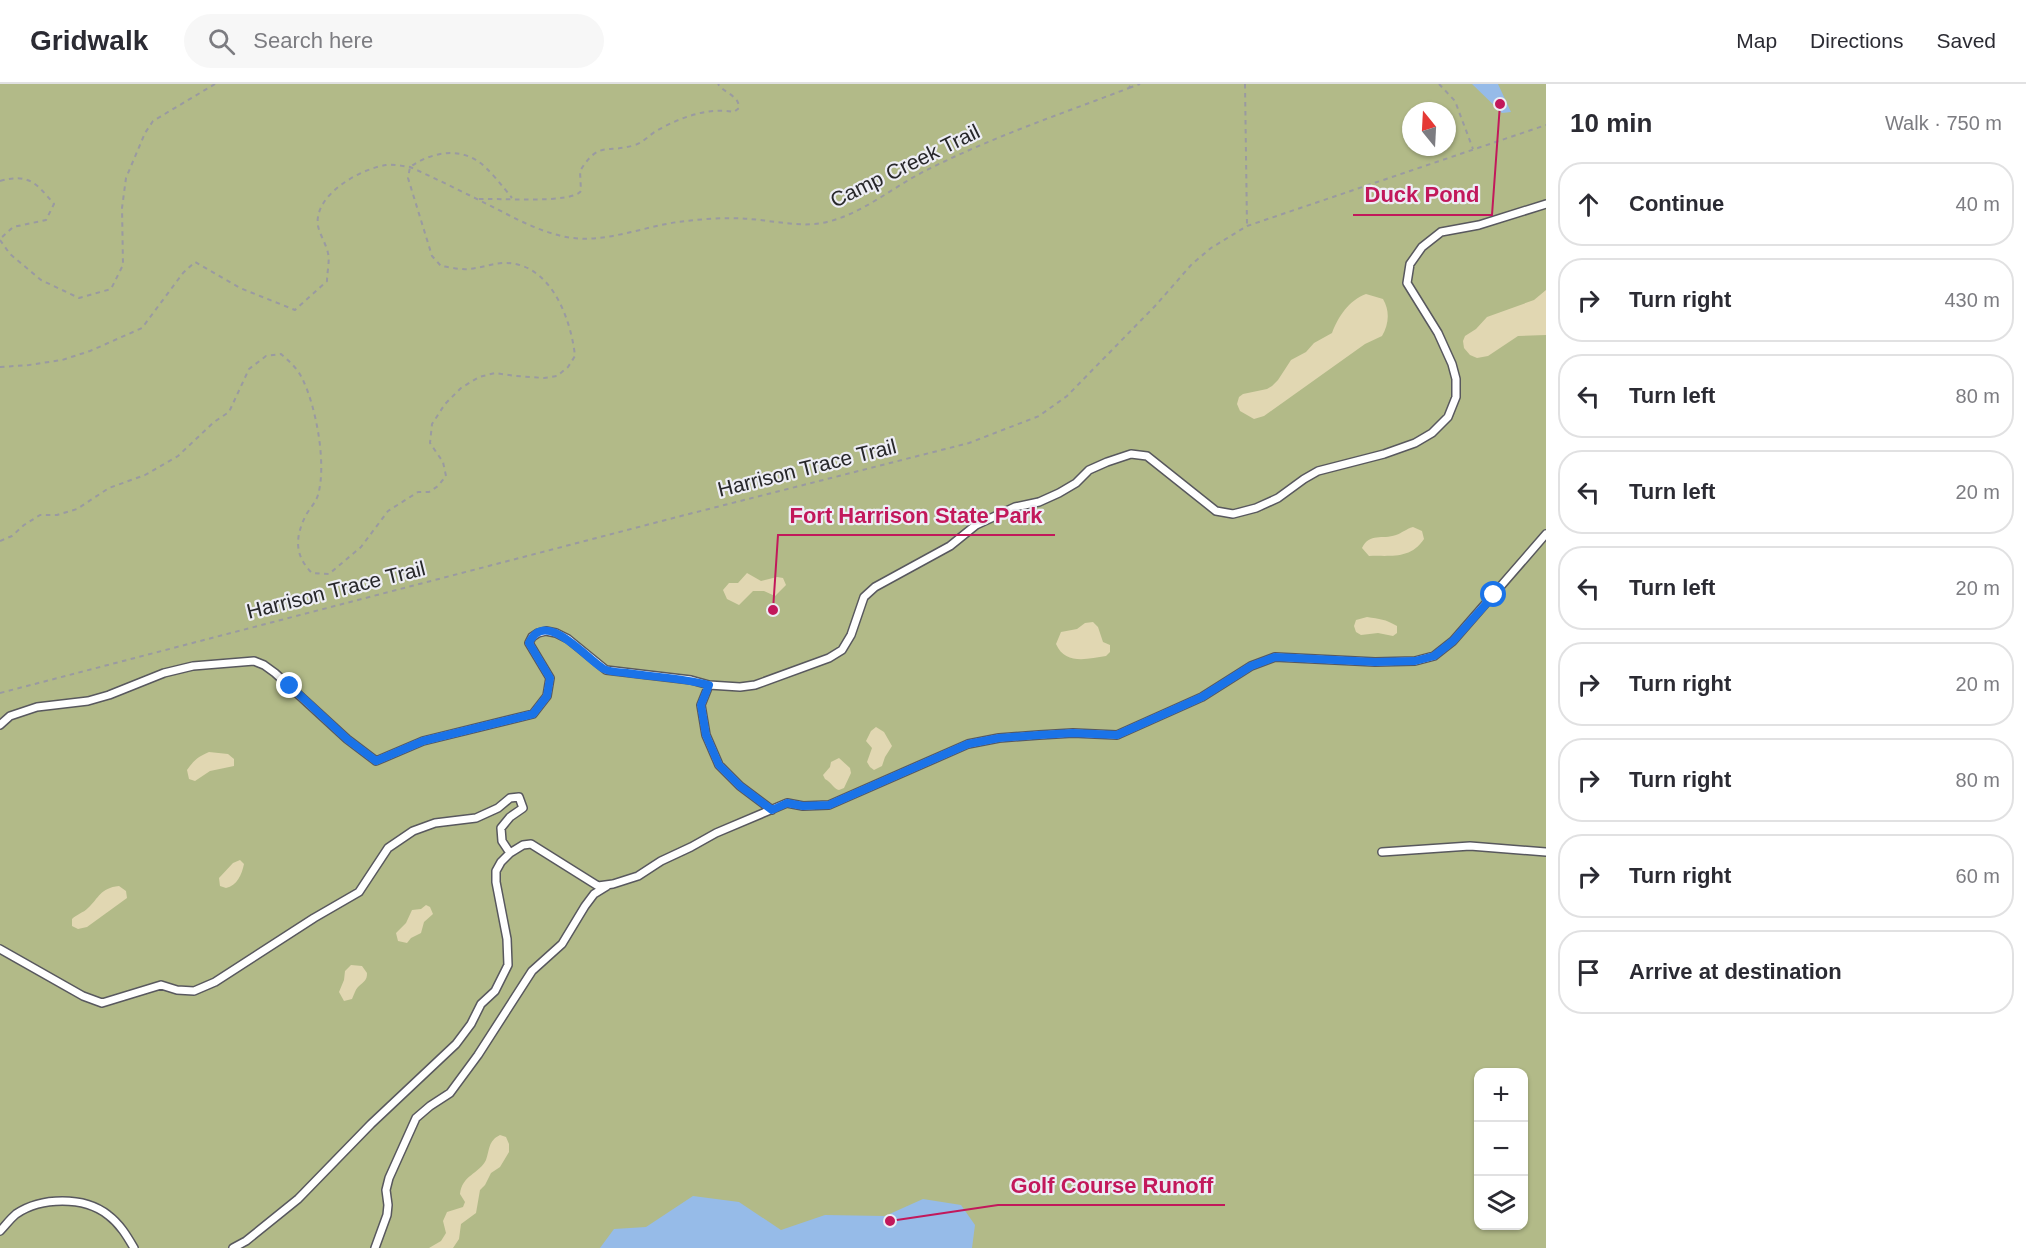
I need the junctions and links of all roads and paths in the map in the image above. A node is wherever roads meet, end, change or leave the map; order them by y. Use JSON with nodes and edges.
{"nodes":[{"id":1,"x":215,"y":84,"type":"edge"},
{"id":2,"x":718,"y":84,"type":"edge"},
{"id":3,"x":1131,"y":84,"type":"edge"},
{"id":4,"x":1140,"y":84,"type":"edge"},
{"id":5,"x":1245,"y":84,"type":"edge"},
{"id":6,"x":1439,"y":84,"type":"edge"},
{"id":7,"x":1129,"y":88,"type":"junction"},
{"id":8,"x":1546,"y":125,"type":"edge"},
{"id":9,"x":1474,"y":150,"type":"junction"},
{"id":10,"x":410,"y":167,"type":"junction"},
{"id":11,"x":0,"y":181,"type":"edge"},
{"id":12,"x":512,"y":198,"type":"junction"},
{"id":13,"x":476,"y":199,"type":"junction"},
{"id":14,"x":1546,"y":204,"type":"edge"},
{"id":15,"x":1247,"y":226,"type":"junction"},
{"id":16,"x":0,"y":240,"type":"edge"},
{"id":17,"x":0,"y":367,"type":"edge"},
{"id":18,"x":1546,"y":534,"type":"edge"},
{"id":19,"x":0,"y":541,"type":"edge"},
{"id":20,"x":709,"y":685,"type":"junction"},
{"id":21,"x":0,"y":693,"type":"edge"},
{"id":22,"x":0,"y":725,"type":"edge"},
{"id":23,"x":772,"y":810,"type":"junction"},
{"id":24,"x":1382,"y":852,"type":"dead end"},
{"id":25,"x":1546,"y":852,"type":"edge"},
{"id":26,"x":510,"y":854,"type":"junction"},
{"id":27,"x":609,"y":885,"type":"junction"},
{"id":28,"x":0,"y":949,"type":"edge"},
{"id":29,"x":0,"y":1231,"type":"edge"},
{"id":30,"x":134,"y":1248,"type":"edge"},
{"id":31,"x":233,"y":1248,"type":"edge"},
{"id":32,"x":375,"y":1248,"type":"edge"}],
"edges":[{"from":1,"to":16,"type":"path"},
{"from":2,"to":12,"type":"path","name":"Camp Creek Trail"},
{"from":3,"to":7,"type":"path"},
{"from":4,"to":7,"type":"path","name":"Camp Creek Trail"},
{"from":5,"to":15,"type":"path"},
{"from":6,"to":9,"type":"path"},
{"from":7,"to":13,"type":"path","name":"Camp Creek Trail"},
{"from":8,"to":9,"type":"path","name":"Harrison Trace Trail"},
{"from":9,"to":15,"type":"path","name":"Harrison Trace Trail"},
{"from":10,"to":12,"type":"path"},
{"from":10,"to":13,"type":"path","name":"Camp Creek Trail"},
{"from":10,"to":17,"type":"path","name":"Camp Creek Trail"},
{"from":10,"to":19,"type":"path"},
{"from":11,"to":16,"type":"path"},
{"from":12,"to":13,"type":"path","name":"Camp Creek Trail"},
{"from":14,"to":20,"type":"lane"},
{"from":15,"to":21,"type":"path","name":"Harrison Trace Trail"},
{"from":18,"to":23,"type":"lane"},
{"from":20,"to":22,"type":"lane"},
{"from":20,"to":23,"type":"lane"},
{"from":23,"to":27,"type":"lane"},
{"from":24,"to":25,"type":"lane"},
{"from":26,"to":27,"type":"lane"},
{"from":26,"to":28,"type":"lane"},
{"from":26,"to":31,"type":"lane"},
{"from":27,"to":32,"type":"lane"},
{"from":29,"to":30,"type":"lane"}]}
